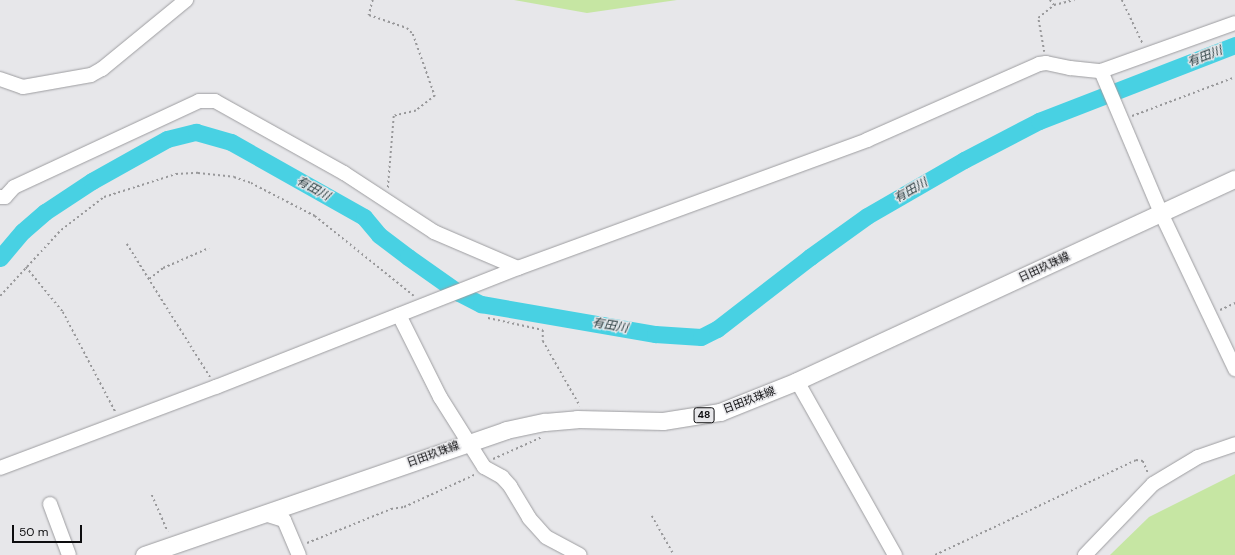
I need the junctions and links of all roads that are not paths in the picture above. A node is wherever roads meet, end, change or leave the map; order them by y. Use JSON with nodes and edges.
{"nodes":[{"id":1,"x":186,"y":0,"type":"edge"},
{"id":2,"x":1235,"y":23,"type":"edge"},
{"id":3,"x":1101,"y":71,"type":"junction"},
{"id":4,"x":0,"y":79,"type":"edge"},
{"id":5,"x":1235,"y":179,"type":"edge"},
{"id":6,"x":0,"y":197,"type":"edge"},
{"id":7,"x":1161,"y":213,"type":"junction"},
{"id":8,"x":514,"y":270,"type":"junction"},
{"id":9,"x":399,"y":315,"type":"junction"},
{"id":10,"x":1235,"y":370,"type":"edge"},
{"id":11,"x":797,"y":381,"type":"junction"},
{"id":12,"x":467,"y":442,"type":"junction"},
{"id":13,"x":1235,"y":444,"type":"edge"},
{"id":14,"x":0,"y":468,"type":"edge"},
{"id":15,"x":302,"y":501,"type":"junction"},
{"id":16,"x":50,"y":504,"type":"dead end"},
{"id":17,"x":265,"y":514,"type":"junction"},
{"id":18,"x":290,"y":530,"type":"junction"},
{"id":19,"x":302,"y":549,"type":"edge"},
{"id":20,"x":69,"y":555,"type":"edge"},
{"id":21,"x":144,"y":555,"type":"edge"},
{"id":22,"x":580,"y":555,"type":"edge"},
{"id":23,"x":895,"y":555,"type":"edge"},
{"id":24,"x":1084,"y":555,"type":"edge"}],
"edges":[{"from":1,"to":4,"type":"street"},
{"from":2,"to":3,"type":"street"},
{"from":3,"to":7,"type":"street"},
{"from":3,"to":8,"type":"street"},
{"from":5,"to":7,"type":"main road","name":"日田玖珠線","number":"48"},
{"from":6,"to":8,"type":"street"},
{"from":7,"to":10,"type":"street"},
{"from":7,"to":11,"type":"main road","name":"日田玖珠線","number":"48"},
{"from":8,"to":9,"type":"street"},
{"from":9,"to":12,"type":"street"},
{"from":9,"to":14,"type":"street"},
{"from":11,"to":12,"type":"main road","name":"日田玖珠線","number":"48"},
{"from":11,"to":23,"type":"street"},
{"from":12,"to":15,"type":"main road","name":"日田玖珠線","number":"48"},
{"from":12,"to":22,"type":"street"},
{"from":13,"to":24,"type":"street"},
{"from":15,"to":17,"type":"main road","name":"日田玖珠線","number":"48"},
{"from":15,"to":18,"type":"street"},
{"from":16,"to":20,"type":"street"},
{"from":17,"to":18,"type":"street"},
{"from":17,"to":21,"type":"main road","name":"日田玖珠線","number":"48"},
{"from":18,"to":19,"type":"street"}]}
